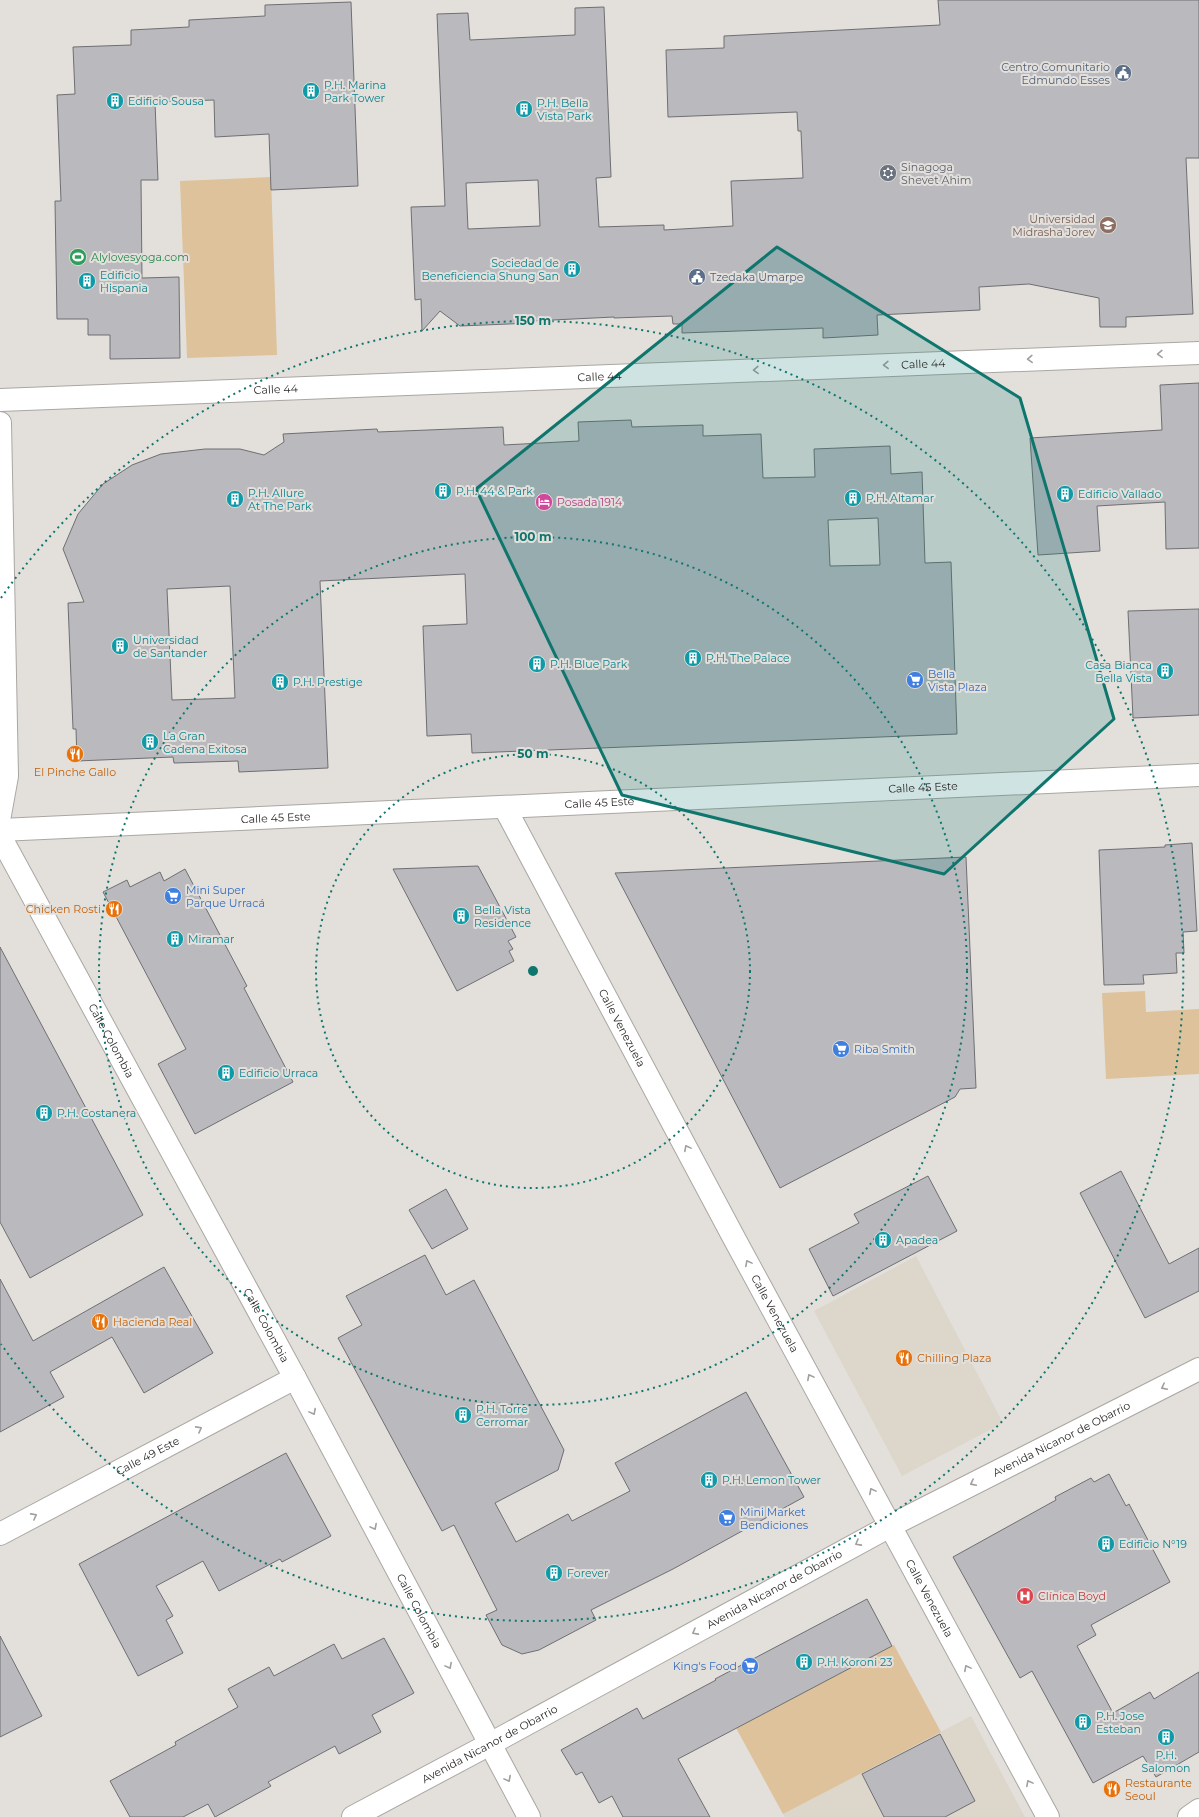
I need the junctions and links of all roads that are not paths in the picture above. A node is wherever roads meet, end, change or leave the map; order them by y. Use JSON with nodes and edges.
{"nodes":[{"id":1,"x":1199,"y":353,"type":"edge"},
{"id":2,"x":0,"y":400,"type":"edge"},
{"id":3,"x":0,"y":422,"type":"edge"},
{"id":4,"x":1199,"y":775,"type":"edge"},
{"id":5,"x":505,"y":808,"type":"junction"},
{"id":6,"x":0,"y":814,"type":"edge"},
{"id":7,"x":0,"y":830,"type":"edge"},
{"id":8,"x":0,"y":836,"type":"edge"},
{"id":9,"x":1199,"y":1369,"type":"edge"},
{"id":10,"x":295,"y":1378,"type":"junction"},
{"id":11,"x":890,"y":1526,"type":"junction"},
{"id":12,"x":0,"y":1534,"type":"edge"},
{"id":13,"x":490,"y":1744,"type":"junction"},
{"id":14,"x":1199,"y":1810,"type":"edge"},
{"id":15,"x":353,"y":1817,"type":"edge"},
{"id":16,"x":529,"y":1817,"type":"edge"},
{"id":17,"x":1048,"y":1817,"type":"edge"},
{"id":18,"x":1189,"y":1817,"type":"edge"}],
"edges":[{"from":1,"to":2,"type":"street","name":"Calle 44","one_way":true},
{"from":3,"to":6,"type":"street"},
{"from":4,"to":5,"type":"street","name":"Calle 45 Este"},
{"from":5,"to":7,"type":"street","name":"Calle 45 Este"},
{"from":11,"to":5,"type":"street","name":"Calle Venezuela","one_way":true},
{"from":8,"to":10,"type":"street","name":"Calle Colombia"},
{"from":9,"to":11,"type":"street","name":"Avenida Nicanor de Obarrio","one_way":true},
{"from":12,"to":10,"type":"street","name":"Calle 49 Este","one_way":true},
{"from":10,"to":13,"type":"street","name":"Calle Colombia","one_way":true},
{"from":11,"to":13,"type":"street","name":"Avenida Nicanor de Obarrio","one_way":true},
{"from":17,"to":11,"type":"street","name":"Calle Venezuela","one_way":true},
{"from":13,"to":15,"type":"street","name":"Avenida Nicanor de Obarrio"},
{"from":13,"to":16,"type":"street","name":"Calle Colombia","one_way":true},
{"from":14,"to":18,"type":"street"}]}
